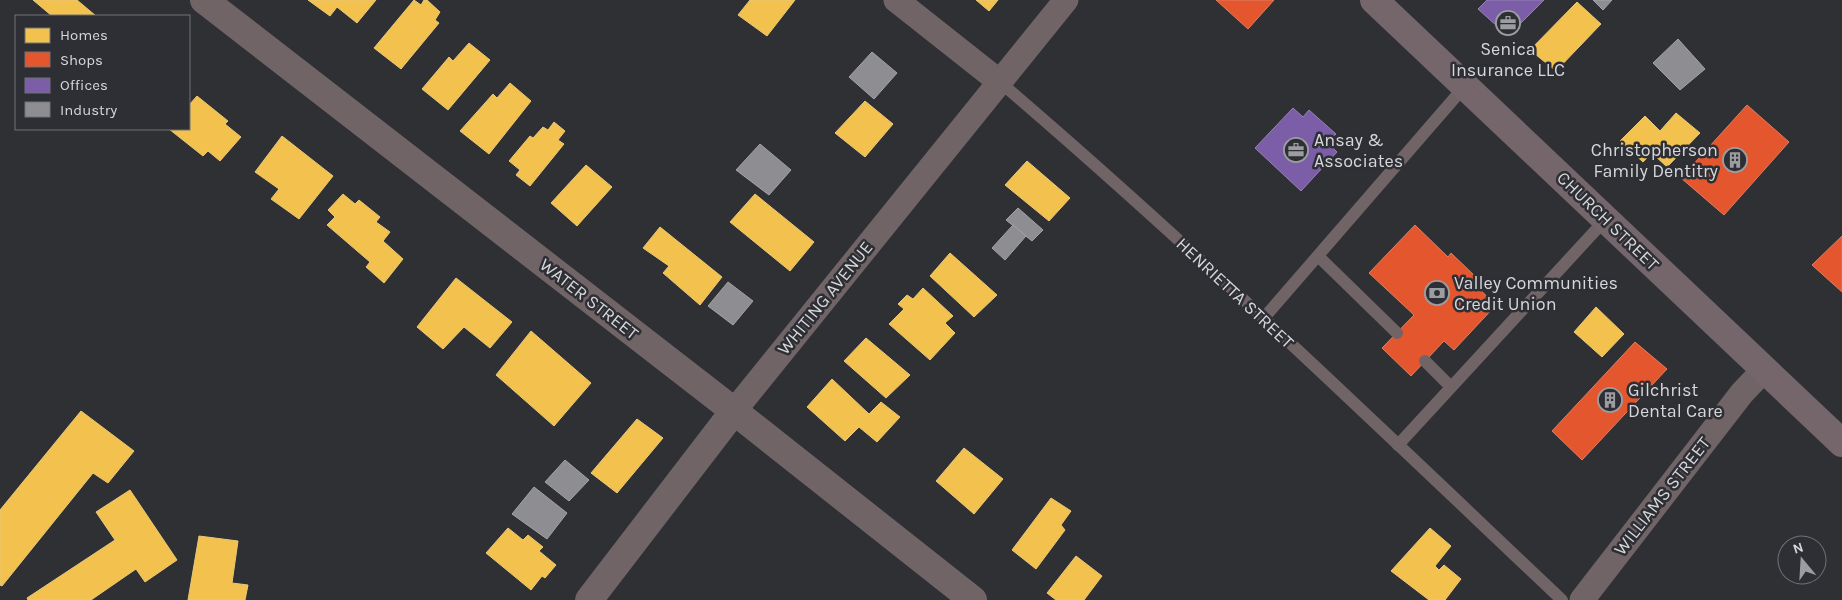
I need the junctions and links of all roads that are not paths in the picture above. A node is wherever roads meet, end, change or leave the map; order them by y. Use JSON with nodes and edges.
{"nodes":[{"id":1,"x":204,"y":0,"type":"edge"},
{"id":2,"x":896,"y":0,"type":"edge"},
{"id":3,"x":1066,"y":0,"type":"edge"},
{"id":4,"x":1374,"y":0,"type":"edge"},
{"id":5,"x":1001,"y":83,"type":"junction"},
{"id":6,"x":1465,"y":86,"type":"junction"},
{"id":7,"x":1606,"y":219,"type":"junction"},
{"id":8,"x":1318,"y":256,"type":"junction"},
{"id":9,"x":1264,"y":319,"type":"junction"},
{"id":10,"x":1397,"y":333,"type":"dead end"},
{"id":11,"x":1425,"y":361,"type":"dead end"},
{"id":12,"x":1764,"y":370,"type":"junction"},
{"id":13,"x":1451,"y":387,"type":"junction"},
{"id":14,"x":734,"y":411,"type":"junction"},
{"id":15,"x":1842,"y":443,"type":"edge"},
{"id":16,"x":1398,"y":445,"type":"junction"},
{"id":17,"x":589,"y":600,"type":"edge"},
{"id":18,"x":973,"y":600,"type":"edge"},
{"id":19,"x":1562,"y":600,"type":"edge"},
{"id":20,"x":1582,"y":600,"type":"edge"}],
"edges":[{"from":1,"to":14,"type":"street","name":"WATER STREET"},
{"from":2,"to":5,"type":"street","name":"HENRIETTA STREET"},
{"from":3,"to":5,"type":"street","name":"WHITING AVENUE"},
{"from":4,"to":6,"type":"main road","name":"CHURCH STREET"},
{"from":5,"to":9,"type":"lane","name":"HENRIETTA STREET"},
{"from":5,"to":14,"type":"street","name":"WHITING AVENUE"},
{"from":6,"to":7,"type":"main road","name":"CHURCH STREET"},
{"from":6,"to":8,"type":"lane"},
{"from":7,"to":12,"type":"main road","name":"CHURCH STREET"},
{"from":7,"to":13,"type":"lane"},
{"from":8,"to":9,"type":"lane"},
{"from":8,"to":10,"type":"lane"},
{"from":9,"to":16,"type":"lane","name":"HENRIETTA STREET"},
{"from":11,"to":13,"type":"lane"},
{"from":12,"to":15,"type":"main road","name":"CHURCH STREET"},
{"from":12,"to":20,"type":"street","name":"WILLIAMS STREET"},
{"from":13,"to":16,"type":"lane"},
{"from":14,"to":17,"type":"street","name":"WHITING AVENUE"},
{"from":14,"to":18,"type":"street","name":"WATER STREET"},
{"from":16,"to":19,"type":"lane","name":"HENRIETTA STREET"}]}
